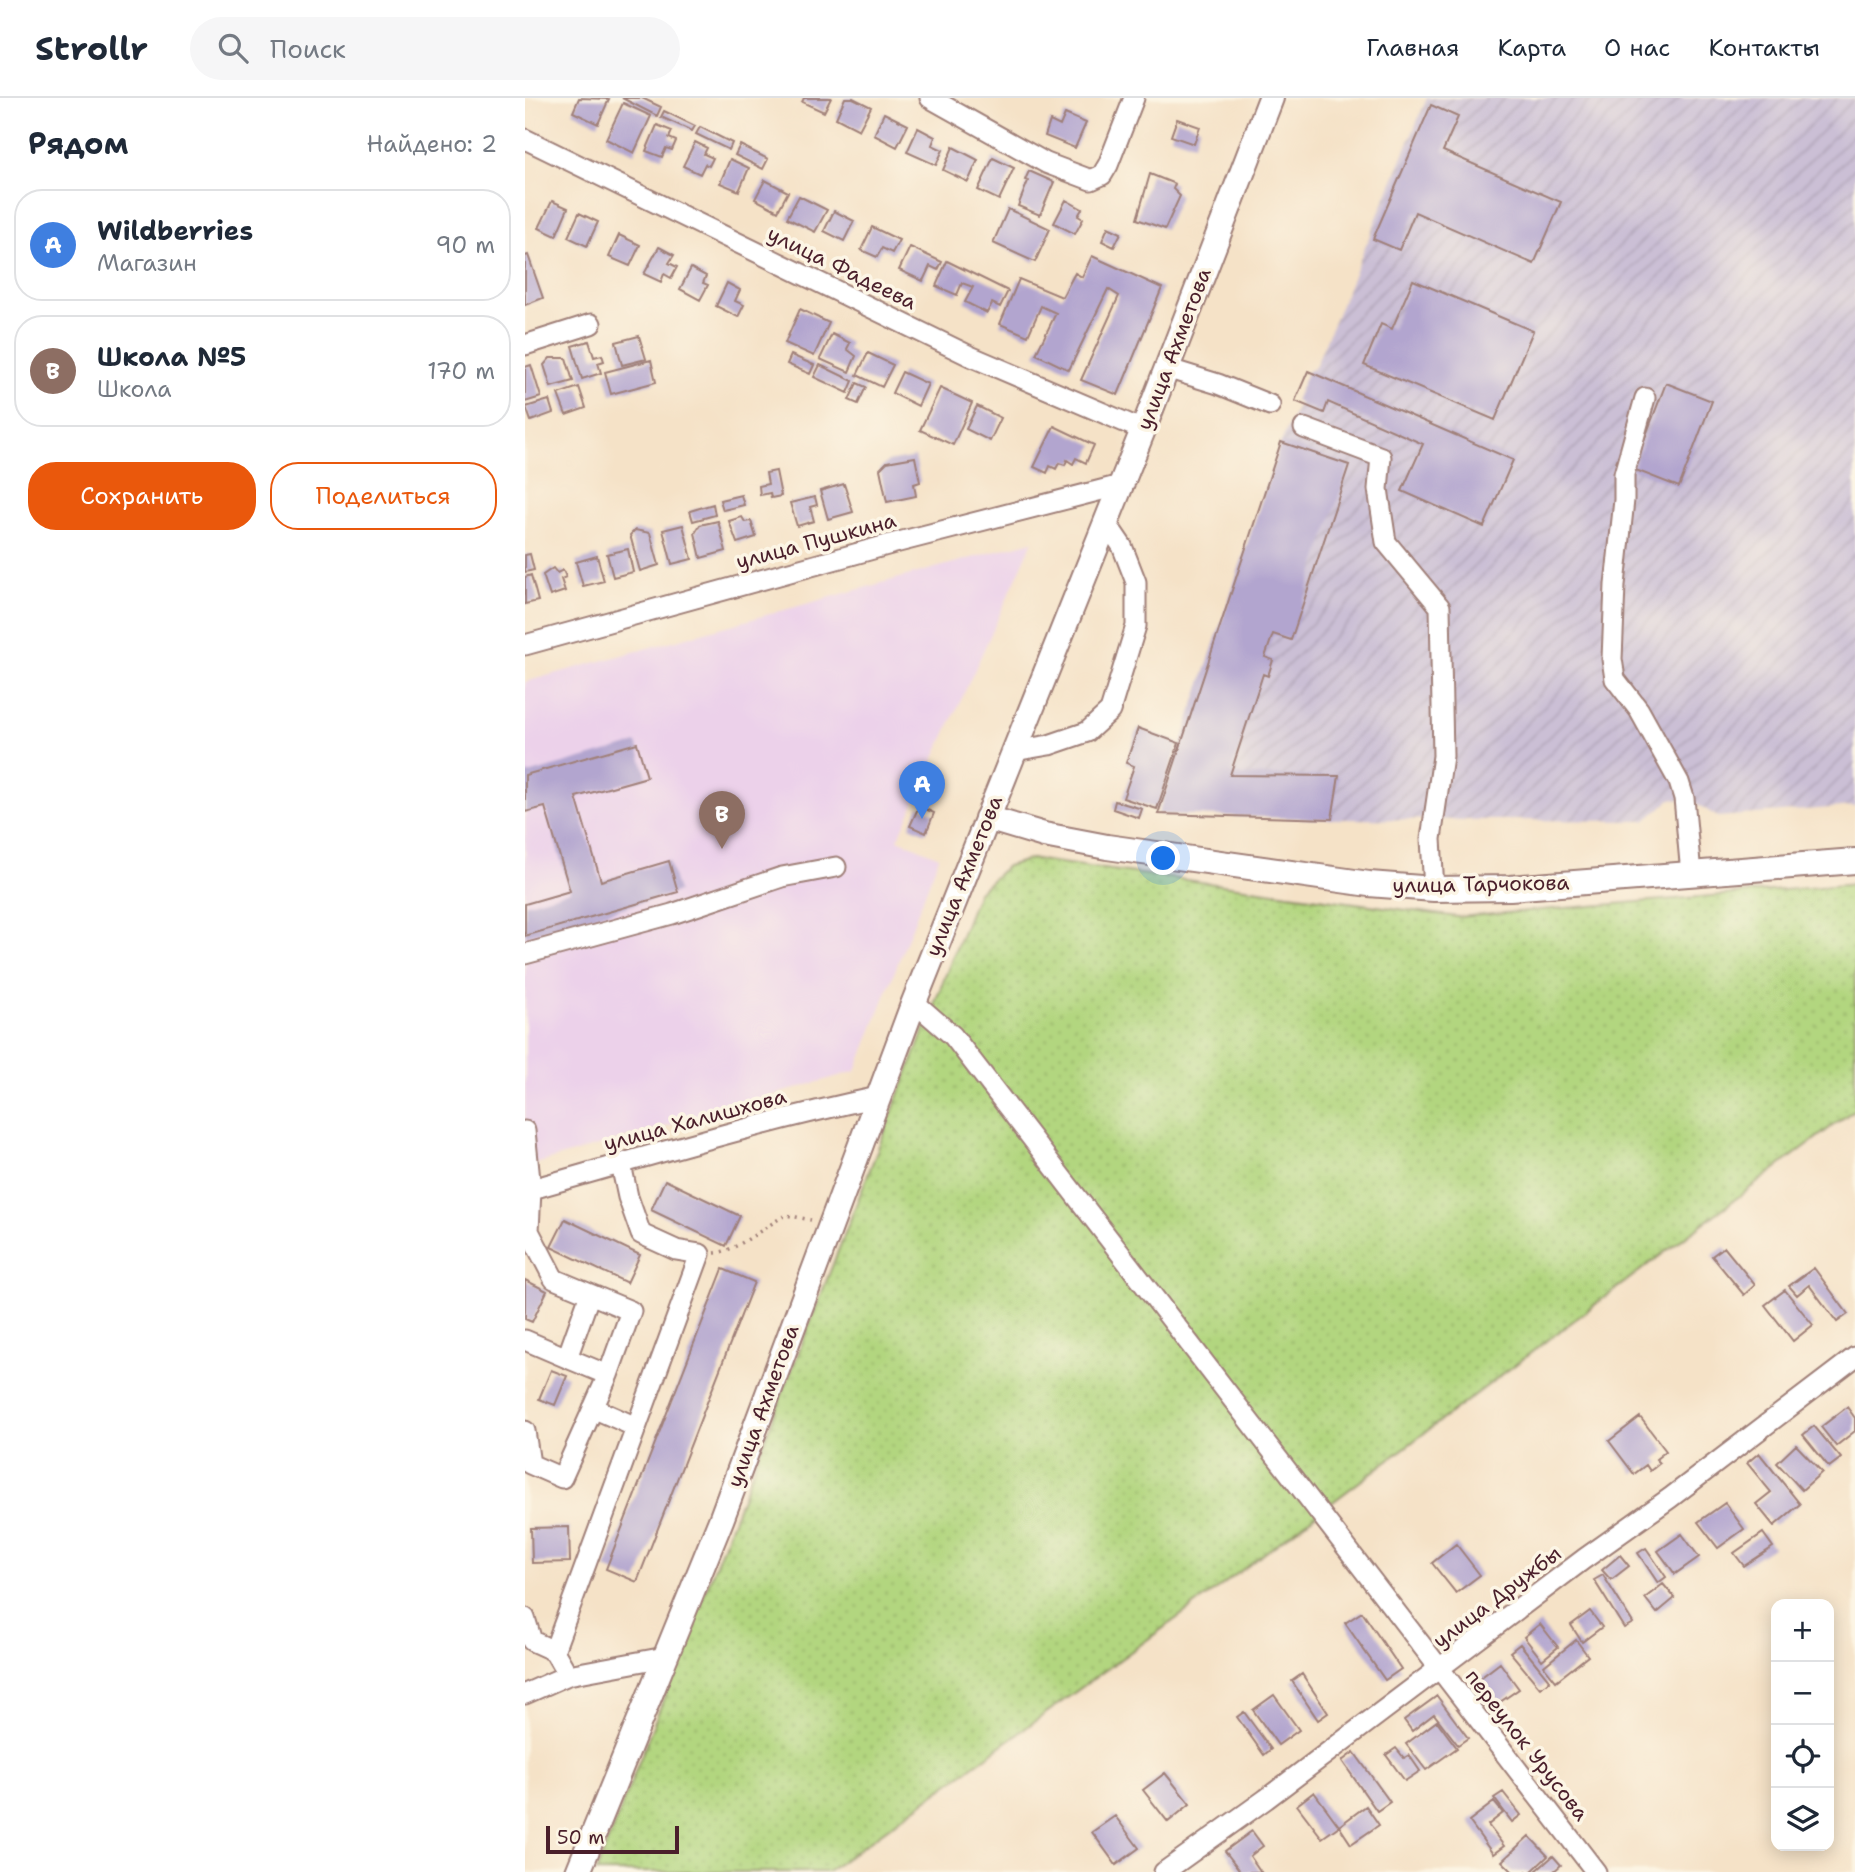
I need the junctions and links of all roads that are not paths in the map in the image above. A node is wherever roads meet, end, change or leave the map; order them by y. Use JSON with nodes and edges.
{"nodes":[{"id":1,"x":930,"y":98,"type":"edge"},
{"id":2,"x":1134,"y":98,"type":"edge"},
{"id":3,"x":1271,"y":98,"type":"edge"},
{"id":4,"x":525,"y":139,"type":"edge"},
{"id":5,"x":591,"y":324,"type":"dead end"},
{"id":6,"x":525,"y":345,"type":"edge"},
{"id":7,"x":1166,"y":368,"type":"junction"},
{"id":8,"x":1645,"y":398,"type":"dead end"},
{"id":9,"x":1270,"y":405,"type":"dead end"},
{"id":10,"x":1304,"y":428,"type":"dead end"},
{"id":11,"x":1143,"y":430,"type":"junction"},
{"id":12,"x":1121,"y":485,"type":"junction"},
{"id":13,"x":1105,"y":522,"type":"junction"},
{"id":14,"x":525,"y":645,"type":"edge"},
{"id":15,"x":1014,"y":751,"type":"junction"},
{"id":16,"x":987,"y":818,"type":"junction"},
{"id":17,"x":1855,"y":861,"type":"edge"},
{"id":18,"x":836,"y":867,"type":"dead end"},
{"id":19,"x":1691,"y":874,"type":"junction"},
{"id":20,"x":1434,"y":889,"type":"junction"},
{"id":21,"x":525,"y":954,"type":"edge"},
{"id":22,"x":914,"y":1002,"type":"junction"},
{"id":23,"x":878,"y":1097,"type":"junction"},
{"id":24,"x":525,"y":1131,"type":"edge"},
{"id":25,"x":621,"y":1164,"type":"junction"},
{"id":26,"x":528,"y":1191,"type":"edge"},
{"id":27,"x":590,"y":1294,"type":"junction"},
{"id":28,"x":525,"y":1340,"type":"edge"},
{"id":29,"x":1855,"y":1357,"type":"edge"},
{"id":30,"x":566,"y":1358,"type":"junction"},
{"id":31,"x":608,"y":1375,"type":"junction"},
{"id":32,"x":593,"y":1408,"type":"junction"},
{"id":33,"x":636,"y":1427,"type":"junction"},
{"id":34,"x":525,"y":1432,"type":"edge"},
{"id":35,"x":525,"y":1618,"type":"edge"},
{"id":36,"x":554,"y":1651,"type":"junction"},
{"id":37,"x":666,"y":1657,"type":"junction"},
{"id":38,"x":1439,"y":1669,"type":"junction"},
{"id":39,"x":568,"y":1675,"type":"junction"},
{"id":40,"x":525,"y":1694,"type":"edge"},
{"id":41,"x":579,"y":1872,"type":"edge"},
{"id":42,"x":1164,"y":1872,"type":"edge"},
{"id":43,"x":1597,"y":1872,"type":"edge"}],
"edges":[{"from":1,"to":2,"type":"street"},
{"from":3,"to":7,"type":"main road","name":"улица Ахметова"},
{"from":4,"to":11,"type":"street","name":"улица Фадеева"},
{"from":5,"to":6,"type":"street"},
{"from":7,"to":9,"type":"street"},
{"from":7,"to":11,"type":"main road","name":"улица Ахметова"},
{"from":8,"to":19,"type":"street"},
{"from":10,"to":20,"type":"street"},
{"from":11,"to":12,"type":"main road","name":"улица Ахметова"},
{"from":12,"to":13,"type":"main road","name":"улица Ахметова"},
{"from":12,"to":14,"type":"street","name":"улица Пушкина"},
{"from":13,"to":15,"type":"main road","name":"улица Ахметова"},
{"from":13,"to":15,"type":"street"},
{"from":15,"to":16,"type":"main road","name":"улица Ахметова"},
{"from":16,"to":20,"type":"main road","name":"улица Тарчокова"},
{"from":16,"to":22,"type":"main road","name":"улица Ахметова"},
{"from":17,"to":19,"type":"main road","name":"улица Тарчокова"},
{"from":18,"to":21,"type":"street"},
{"from":19,"to":20,"type":"main road","name":"улица Тарчокова"},
{"from":22,"to":23,"type":"main road","name":"улица Ахметова"},
{"from":22,"to":38,"type":"street","name":"переулок Урусова"},
{"from":23,"to":25,"type":"street","name":"улица Халишхова"},
{"from":23,"to":37,"type":"main road","name":"улица Ахметова"},
{"from":24,"to":26,"type":"street"},
{"from":25,"to":26,"type":"street","name":"улица Халишхова"},
{"from":25,"to":33,"type":"street"},
{"from":26,"to":27,"type":"street"},
{"from":27,"to":30,"type":"street"},
{"from":27,"to":31,"type":"street"},
{"from":28,"to":30,"type":"street"},
{"from":29,"to":38,"type":"street","name":"улица Дружбы"},
{"from":30,"to":31,"type":"street"},
{"from":31,"to":32,"type":"street"},
{"from":32,"to":33,"type":"street"},
{"from":32,"to":34,"type":"street"},
{"from":33,"to":36,"type":"street"},
{"from":35,"to":36,"type":"street"},
{"from":36,"to":39,"type":"street"},
{"from":37,"to":39,"type":"street"},
{"from":37,"to":41,"type":"main road","name":"улица Ахметова"},
{"from":38,"to":42,"type":"street","name":"улица Дружбы"},
{"from":38,"to":43,"type":"street","name":"переулок Урусова"},
{"from":39,"to":40,"type":"street"}]}
